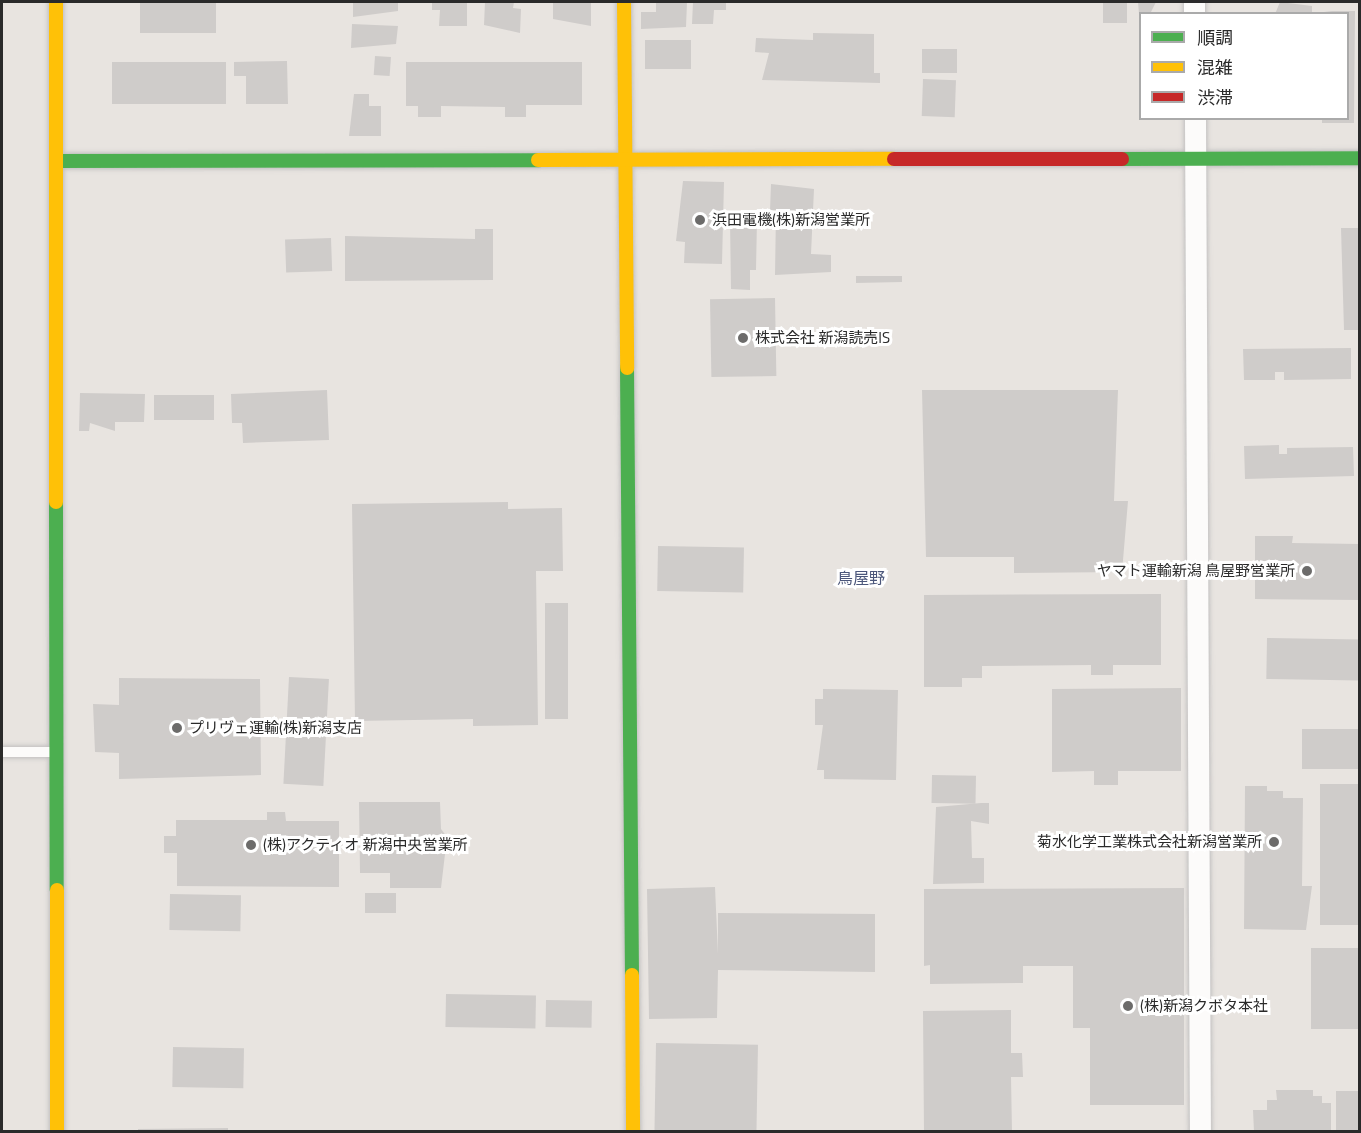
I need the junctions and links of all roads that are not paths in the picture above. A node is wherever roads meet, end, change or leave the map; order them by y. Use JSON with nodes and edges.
{"nodes":[{"id":1,"x":56,"y":2,"type":"edge"},
{"id":2,"x":624,"y":2,"type":"edge"},
{"id":3,"x":1195,"y":120,"type":"edge"},
{"id":4,"x":1359,"y":158,"type":"edge"},
{"id":5,"x":56,"y":160,"type":"junction"},
{"id":6,"x":1196,"y":161,"type":"junction"},
{"id":7,"x":625,"y":162,"type":"junction"},
{"id":8,"x":2,"y":752,"type":"edge"},
{"id":9,"x":52,"y":752,"type":"junction"},
{"id":10,"x":57,"y":1131,"type":"edge"},
{"id":11,"x":633,"y":1131,"type":"edge"},
{"id":12,"x":1200,"y":1131,"type":"edge"}],
"edges":[{"from":1,"to":5,"type":"street"},
{"from":2,"to":7,"type":"street"},
{"from":3,"to":6,"type":"street"},
{"from":4,"to":6,"type":"street"},
{"from":5,"to":7,"type":"street"},
{"from":5,"to":9,"type":"street"},
{"from":6,"to":7,"type":"street"},
{"from":6,"to":12,"type":"street"},
{"from":7,"to":11,"type":"street"},
{"from":8,"to":9,"type":"lane"},
{"from":9,"to":10,"type":"street"}]}
